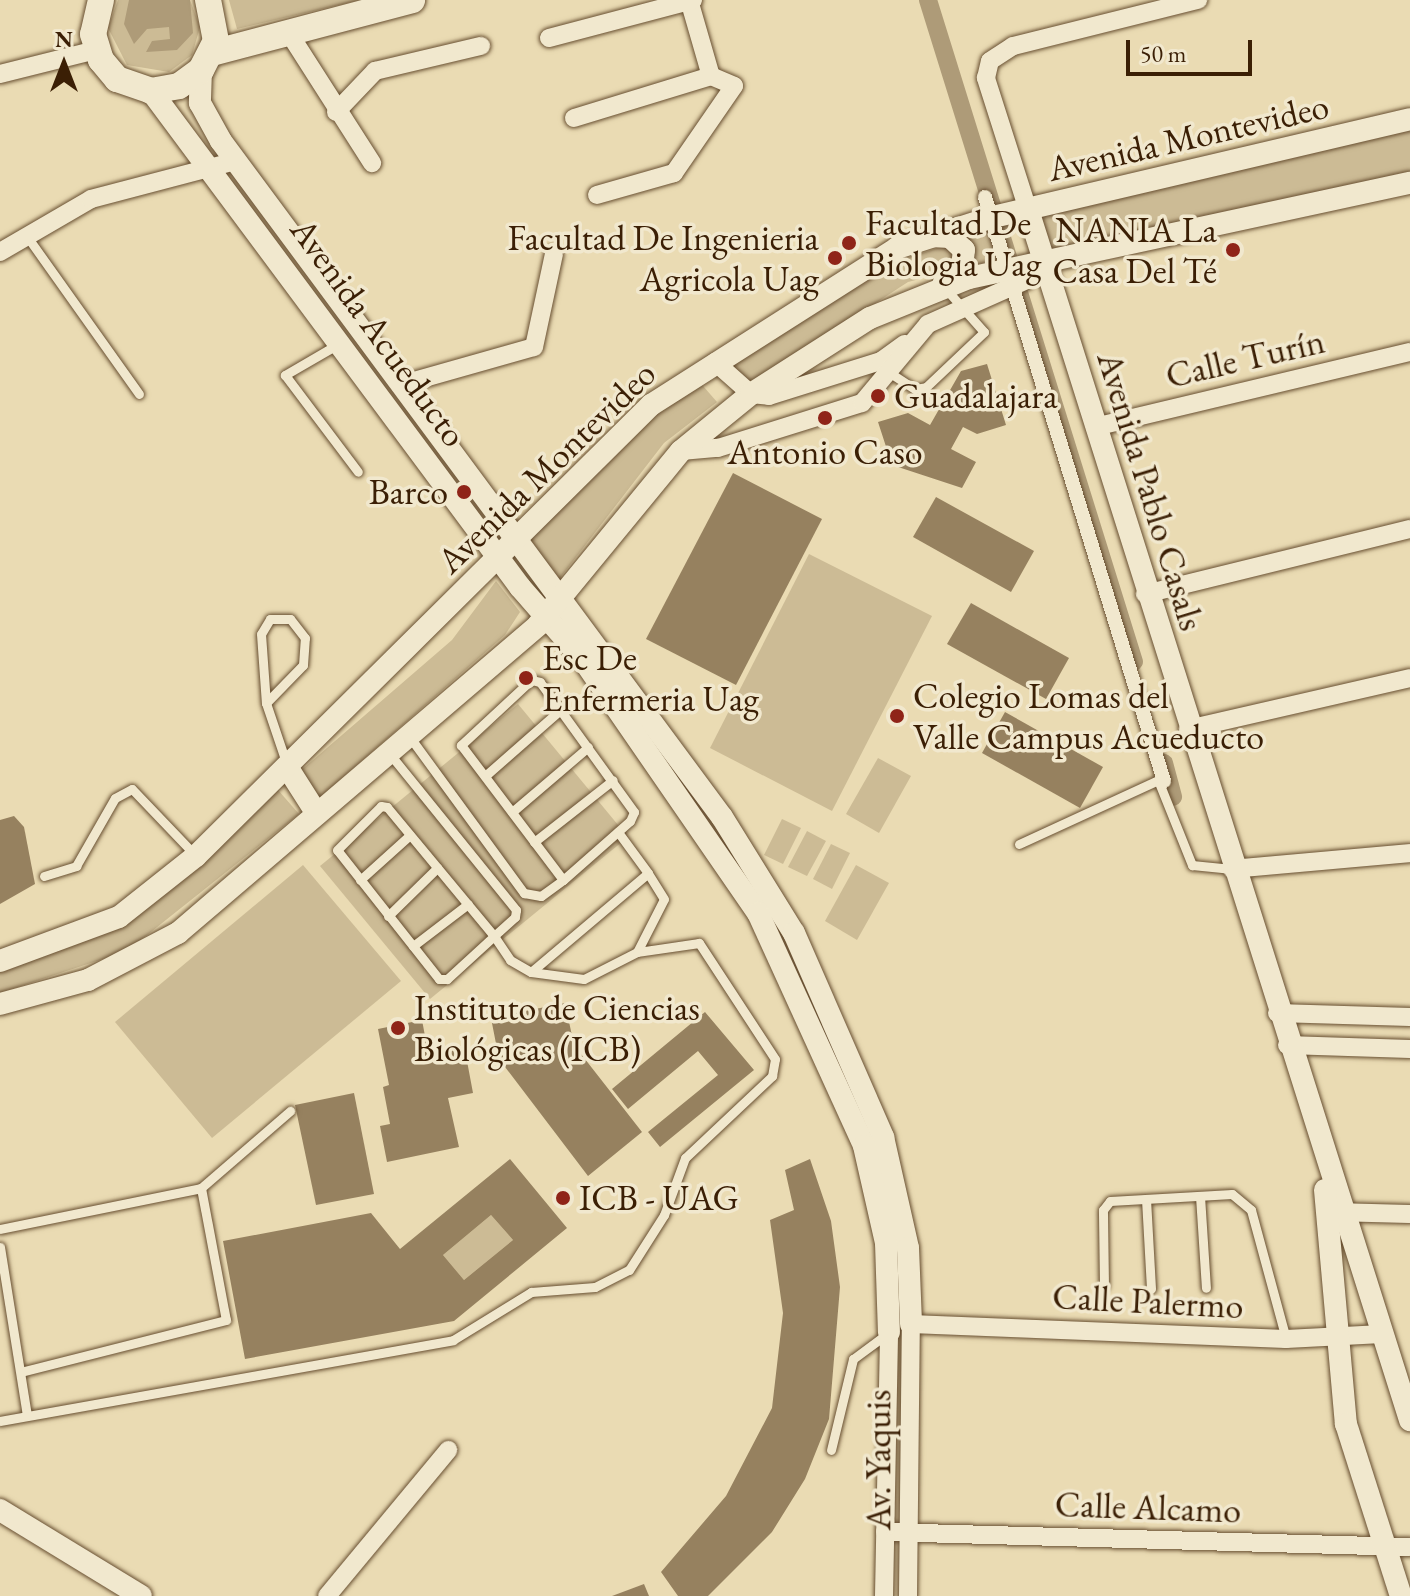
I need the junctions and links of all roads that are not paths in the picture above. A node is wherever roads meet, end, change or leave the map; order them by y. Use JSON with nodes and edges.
{"nodes":[{"id":1,"x":208,"y":0,"type":"edge"},
{"id":2,"x":412,"y":0,"type":"edge"},
{"id":3,"x":690,"y":0,"type":"edge"},
{"id":4,"x":1198,"y":0,"type":"edge"},
{"id":5,"x":94,"y":6,"type":"edge"},
{"id":6,"x":287,"y":30,"type":"junction"},
{"id":7,"x":549,"y":38,"type":"dead end"},
{"id":8,"x":481,"y":46,"type":"dead end"},
{"id":9,"x":96,"y":50,"type":"junction"},
{"id":10,"x":207,"y":62,"type":"junction"},
{"id":11,"x":0,"y":74,"type":"edge"},
{"id":12,"x":711,"y":76,"type":"junction"},
{"id":13,"x":151,"y":91,"type":"junction"},
{"id":14,"x":336,"y":112,"type":"junction"},
{"id":15,"x":574,"y":118,"type":"dead end"},
{"id":16,"x":1410,"y":119,"type":"edge"},
{"id":17,"x":236,"y":161,"type":"junction"},
{"id":18,"x":372,"y":163,"type":"dead end"},
{"id":19,"x":213,"y":166,"type":"junction"},
{"id":20,"x":1410,"y":183,"type":"edge"},
{"id":21,"x":597,"y":195,"type":"dead end"},
{"id":22,"x":988,"y":207,"type":"junction"},
{"id":23,"x":1028,"y":210,"type":"junction"},
{"id":24,"x":26,"y":235,"type":"junction"},
{"id":25,"x":925,"y":236,"type":"junction"},
{"id":26,"x":0,"y":252,"type":"edge"},
{"id":27,"x":554,"y":254,"type":"dead end"},
{"id":28,"x":1047,"y":262,"type":"junction"},
{"id":29,"x":1011,"y":277,"type":"junction"},
{"id":30,"x":942,"y":285,"type":"junction"},
{"id":31,"x":961,"y":304,"type":"junction"},
{"id":32,"x":341,"y":343,"type":"junction"},
{"id":33,"x":1410,"y":352,"type":"edge"},
{"id":34,"x":715,"y":362,"type":"junction"},
{"id":35,"x":886,"y":368,"type":"junction"},
{"id":36,"x":400,"y":385,"type":"junction"},
{"id":37,"x":139,"y":394,"type":"dead end"},
{"id":38,"x":751,"y":394,"type":"junction"},
{"id":39,"x":1095,"y":427,"type":"junction"},
{"id":40,"x":420,"y":431,"type":"junction"},
{"id":41,"x":681,"y":451,"type":"junction"},
{"id":42,"x":358,"y":472,"type":"dead end"},
{"id":43,"x":1410,"y":529,"type":"edge"},
{"id":44,"x":507,"y":548,"type":"junction"},
{"id":45,"x":1145,"y":594,"type":"junction"},
{"id":46,"x":555,"y":608,"type":"junction"},
{"id":47,"x":1410,"y":678,"type":"edge"},
{"id":48,"x":266,"y":703,"type":"junction"},
{"id":49,"x":560,"y":710,"type":"junction"},
{"id":50,"x":1188,"y":729,"type":"junction"},
{"id":51,"x":409,"y":736,"type":"junction"},
{"id":52,"x":588,"y":747,"type":"junction"},
{"id":53,"x":389,"y":753,"type":"junction"},
{"id":54,"x":289,"y":770,"type":"junction"},
{"id":55,"x":485,"y":776,"type":"junction"},
{"id":56,"x":613,"y":780,"type":"junction"},
{"id":57,"x":1164,"y":781,"type":"junction"},
{"id":58,"x":512,"y":812,"type":"junction"},
{"id":59,"x":317,"y":814,"type":"junction"},
{"id":60,"x":618,"y":832,"type":"junction"},
{"id":61,"x":410,"y":835,"type":"junction"},
{"id":62,"x":534,"y":842,"type":"junction"},
{"id":63,"x":1019,"y":844,"type":"dead end"},
{"id":64,"x":1410,"y":853,"type":"edge"},
{"id":65,"x":196,"y":856,"type":"junction"},
{"id":66,"x":437,"y":868,"type":"junction"},
{"id":67,"x":1232,"y":869,"type":"junction"},
{"id":68,"x":648,"y":873,"type":"junction"},
{"id":69,"x":44,"y":876,"type":"dead end"},
{"id":70,"x":360,"y":880,"type":"junction"},
{"id":71,"x":563,"y":880,"type":"junction"},
{"id":72,"x":524,"y":893,"type":"junction"},
{"id":73,"x":468,"y":904,"type":"junction"},
{"id":74,"x":515,"y":904,"type":"junction"},
{"id":75,"x":388,"y":916,"type":"junction"},
{"id":76,"x":494,"y":936,"type":"junction"},
{"id":77,"x":784,"y":937,"type":"junction"},
{"id":78,"x":413,"y":946,"type":"junction"},
{"id":79,"x":637,"y":952,"type":"junction"},
{"id":80,"x":0,"y":961,"type":"edge"},
{"id":81,"x":531,"y":972,"type":"junction"},
{"id":82,"x":0,"y":1004,"type":"edge"},
{"id":83,"x":1277,"y":1013,"type":"junction"},
{"id":84,"x":1410,"y":1017,"type":"edge"},
{"id":85,"x":1287,"y":1045,"type":"junction"},
{"id":86,"x":1410,"y":1049,"type":"edge"},
{"id":87,"x":290,"y":1111,"type":"dead end"},
{"id":88,"x":201,"y":1188,"type":"junction"},
{"id":89,"x":1200,"y":1196,"type":"junction"},
{"id":90,"x":1146,"y":1199,"type":"junction"},
{"id":91,"x":1335,"y":1212,"type":"junction"},
{"id":92,"x":1410,"y":1214,"type":"edge"},
{"id":93,"x":0,"y":1229,"type":"edge"},
{"id":94,"x":0,"y":1247,"type":"edge"},
{"id":95,"x":1104,"y":1286,"type":"dead end"},
{"id":96,"x":1206,"y":1288,"type":"dead end"},
{"id":97,"x":1151,"y":1289,"type":"dead end"},
{"id":98,"x":911,"y":1324,"type":"junction"},
{"id":99,"x":889,"y":1332,"type":"junction"},
{"id":100,"x":1382,"y":1334,"type":"junction"},
{"id":101,"x":1286,"y":1339,"type":"junction"},
{"id":102,"x":1337,"y":1339,"type":"junction"},
{"id":103,"x":21,"y":1372,"type":"junction"},
{"id":104,"x":1408,"y":1409,"type":"edge"},
{"id":105,"x":27,"y":1415,"type":"junction"},
{"id":106,"x":0,"y":1421,"type":"edge"},
{"id":107,"x":448,"y":1450,"type":"dead end"},
{"id":108,"x":831,"y":1450,"type":"dead end"},
{"id":109,"x":0,"y":1510,"type":"edge"},
{"id":110,"x":885,"y":1532,"type":"junction"},
{"id":111,"x":910,"y":1532,"type":"junction"},
{"id":112,"x":1386,"y":1546,"type":"junction"},
{"id":113,"x":1410,"y":1547,"type":"edge"},
{"id":114,"x":116,"y":1589,"type":"edge"},
{"id":115,"x":141,"y":1596,"type":"edge"},
{"id":116,"x":327,"y":1596,"type":"edge"},
{"id":117,"x":884,"y":1596,"type":"edge"},
{"id":118,"x":908,"y":1596,"type":"edge"},
{"id":119,"x":1401,"y":1596,"type":"edge"}],
"edges":[{"from":1,"to":10,"type":"main road"},
{"from":2,"to":6,"type":"main road"},
{"from":3,"to":7,"type":"street"},
{"from":3,"to":12,"type":"street"},
{"from":4,"to":23,"type":"street","name":"Avenida Pablo Casals"},
{"from":5,"to":9,"type":"main road"},
{"from":6,"to":10,"type":"main road"},
{"from":6,"to":14,"type":"street"},
{"from":8,"to":14,"type":"street"},
{"from":9,"to":11,"type":"street"},
{"from":9,"to":13,"type":"main road"},
{"from":10,"to":13,"type":"main road"},
{"from":10,"to":17,"type":"street","name":"Avenida Acueducto"},
{"from":12,"to":15,"type":"street"},
{"from":12,"to":21,"type":"street"},
{"from":13,"to":19,"type":"street","name":"Avenida Acueducto"},
{"from":14,"to":18,"type":"street"},
{"from":16,"to":23,"type":"street","name":"Avenida Montevideo"},
{"from":17,"to":19,"type":"street"},
{"from":17,"to":36,"type":"street","name":"Avenida Acueducto"},
{"from":19,"to":24,"type":"street"},
{"from":19,"to":32,"type":"street","name":"Avenida Acueducto"},
{"from":20,"to":28,"type":"street"},
{"from":22,"to":23,"type":"street","name":"Avenida Montevideo"},
{"from":22,"to":25,"type":"street","name":"Avenida Montevideo"},
{"from":22,"to":29,"type":"street"},
{"from":23,"to":28,"type":"street","name":"Avenida Pablo Casals"},
{"from":24,"to":26,"type":"street"},
{"from":24,"to":37,"type":"lane"},
{"from":25,"to":30,"type":"street"},
{"from":25,"to":34,"type":"street","name":"Avenida Montevideo"},
{"from":27,"to":36,"type":"street"},
{"from":28,"to":29,"type":"street"},
{"from":28,"to":39,"type":"street","name":"Avenida Pablo Casals"},
{"from":29,"to":30,"type":"street"},
{"from":29,"to":31,"type":"street"},
{"from":29,"to":57,"type":"street"},
{"from":30,"to":31,"type":"lane"},
{"from":30,"to":38,"type":"street"},
{"from":31,"to":35,"type":"street"},
{"from":31,"to":35,"type":"lane"},
{"from":32,"to":40,"type":"street","name":"Avenida Acueducto"},
{"from":32,"to":42,"type":"lane"},
{"from":33,"to":39,"type":"street","name":"Calle Turín"},
{"from":34,"to":38,"type":"street"},
{"from":34,"to":44,"type":"street","name":"Avenida Montevideo"},
{"from":35,"to":38,"type":"street"},
{"from":35,"to":41,"type":"street"},
{"from":36,"to":40,"type":"street","name":"Avenida Acueducto"},
{"from":38,"to":41,"type":"street"},
{"from":39,"to":45,"type":"street","name":"Avenida Pablo Casals"},
{"from":40,"to":44,"type":"street","name":"Avenida Acueducto"},
{"from":41,"to":46,"type":"street"},
{"from":43,"to":45,"type":"street"},
{"from":44,"to":46,"type":"street","name":"Avenida Acueducto"},
{"from":44,"to":54,"type":"street","name":"Avenida Montevideo"},
{"from":45,"to":50,"type":"street","name":"Avenida Pablo Casals"},
{"from":46,"to":51,"type":"street"},
{"from":46,"to":77,"type":"street","name":"Avenida Acueducto"},
{"from":47,"to":50,"type":"street"},
{"from":48,"to":48,"type":"lane"},
{"from":48,"to":54,"type":"lane"},
{"from":49,"to":52,"type":"lane"},
{"from":49,"to":55,"type":"lane"},
{"from":49,"to":55,"type":"lane"},
{"from":50,"to":67,"type":"street","name":"Avenida Pablo Casals"},
{"from":51,"to":53,"type":"street"},
{"from":51,"to":72,"type":"lane"},
{"from":52,"to":56,"type":"lane"},
{"from":52,"to":58,"type":"lane"},
{"from":53,"to":59,"type":"street"},
{"from":53,"to":74,"type":"lane"},
{"from":54,"to":59,"type":"street"},
{"from":54,"to":65,"type":"street","name":"Avenida Montevideo"},
{"from":55,"to":58,"type":"lane"},
{"from":56,"to":60,"type":"lane"},
{"from":56,"to":62,"type":"lane"},
{"from":57,"to":63,"type":"lane"},
{"from":57,"to":67,"type":"lane"},
{"from":58,"to":62,"type":"lane"},
{"from":59,"to":82,"type":"street"},
{"from":60,"to":68,"type":"lane"},
{"from":60,"to":71,"type":"lane"},
{"from":61,"to":66,"type":"lane"},
{"from":61,"to":70,"type":"lane"},
{"from":61,"to":70,"type":"lane"},
{"from":62,"to":71,"type":"lane"},
{"from":64,"to":67,"type":"street"},
{"from":65,"to":69,"type":"lane"},
{"from":65,"to":80,"type":"street","name":"Avenida Montevideo"},
{"from":66,"to":73,"type":"lane"},
{"from":66,"to":75,"type":"lane"},
{"from":67,"to":83,"type":"street","name":"Avenida Pablo Casals"},
{"from":68,"to":79,"type":"lane"},
{"from":68,"to":81,"type":"lane"},
{"from":70,"to":75,"type":"lane"},
{"from":71,"to":72,"type":"lane"},
{"from":72,"to":74,"type":"lane"},
{"from":73,"to":76,"type":"lane"},
{"from":73,"to":78,"type":"lane"},
{"from":74,"to":76,"type":"lane"},
{"from":75,"to":78,"type":"lane"},
{"from":76,"to":78,"type":"lane"},
{"from":76,"to":81,"type":"lane"},
{"from":77,"to":98,"type":"street"},
{"from":77,"to":99,"type":"street"},
{"from":79,"to":81,"type":"lane"},
{"from":79,"to":105,"type":"lane"},
{"from":83,"to":84,"type":"street"},
{"from":83,"to":85,"type":"street","name":"Avenida Pablo Casals"},
{"from":85,"to":86,"type":"street"},
{"from":85,"to":91,"type":"street","name":"Avenida Pablo Casals"},
{"from":87,"to":88,"type":"lane"},
{"from":88,"to":93,"type":"lane"},
{"from":88,"to":103,"type":"lane"},
{"from":89,"to":90,"type":"lane"},
{"from":89,"to":96,"type":"lane"},
{"from":89,"to":101,"type":"lane"},
{"from":90,"to":95,"type":"lane"},
{"from":90,"to":97,"type":"lane"},
{"from":91,"to":92,"type":"street"},
{"from":91,"to":100,"type":"street","name":"Avenida Pablo Casals"},
{"from":91,"to":102,"type":"street","name":"Avenida Pablo Casals"},
{"from":94,"to":103,"type":"lane"},
{"from":98,"to":101,"type":"street","name":"Calle Palermo"},
{"from":98,"to":111,"type":"street","name":"Av. Yaquis"},
{"from":99,"to":108,"type":"lane"},
{"from":99,"to":110,"type":"street","name":"Av. Yaquis"},
{"from":100,"to":102,"type":"street","name":"Calle Palermo"},
{"from":100,"to":104,"type":"street","name":"Avenida Pablo Casals"},
{"from":101,"to":102,"type":"street","name":"Calle Palermo"},
{"from":102,"to":112,"type":"street","name":"Avenida Pablo Casals"},
{"from":103,"to":105,"type":"lane"},
{"from":105,"to":106,"type":"lane"},
{"from":107,"to":116,"type":"street"},
{"from":109,"to":114,"type":"street"},
{"from":110,"to":111,"type":"street","name":"Calle Alcamo"},
{"from":110,"to":117,"type":"street","name":"Av. Yaquis"},
{"from":111,"to":112,"type":"street","name":"Calle Alcamo"},
{"from":111,"to":118,"type":"street","name":"Av. Yaquis"},
{"from":112,"to":113,"type":"street","name":"Calle Alcamo"},
{"from":112,"to":119,"type":"street","name":"Avenida Pablo Casals"},
{"from":114,"to":115,"type":"street"}]}
